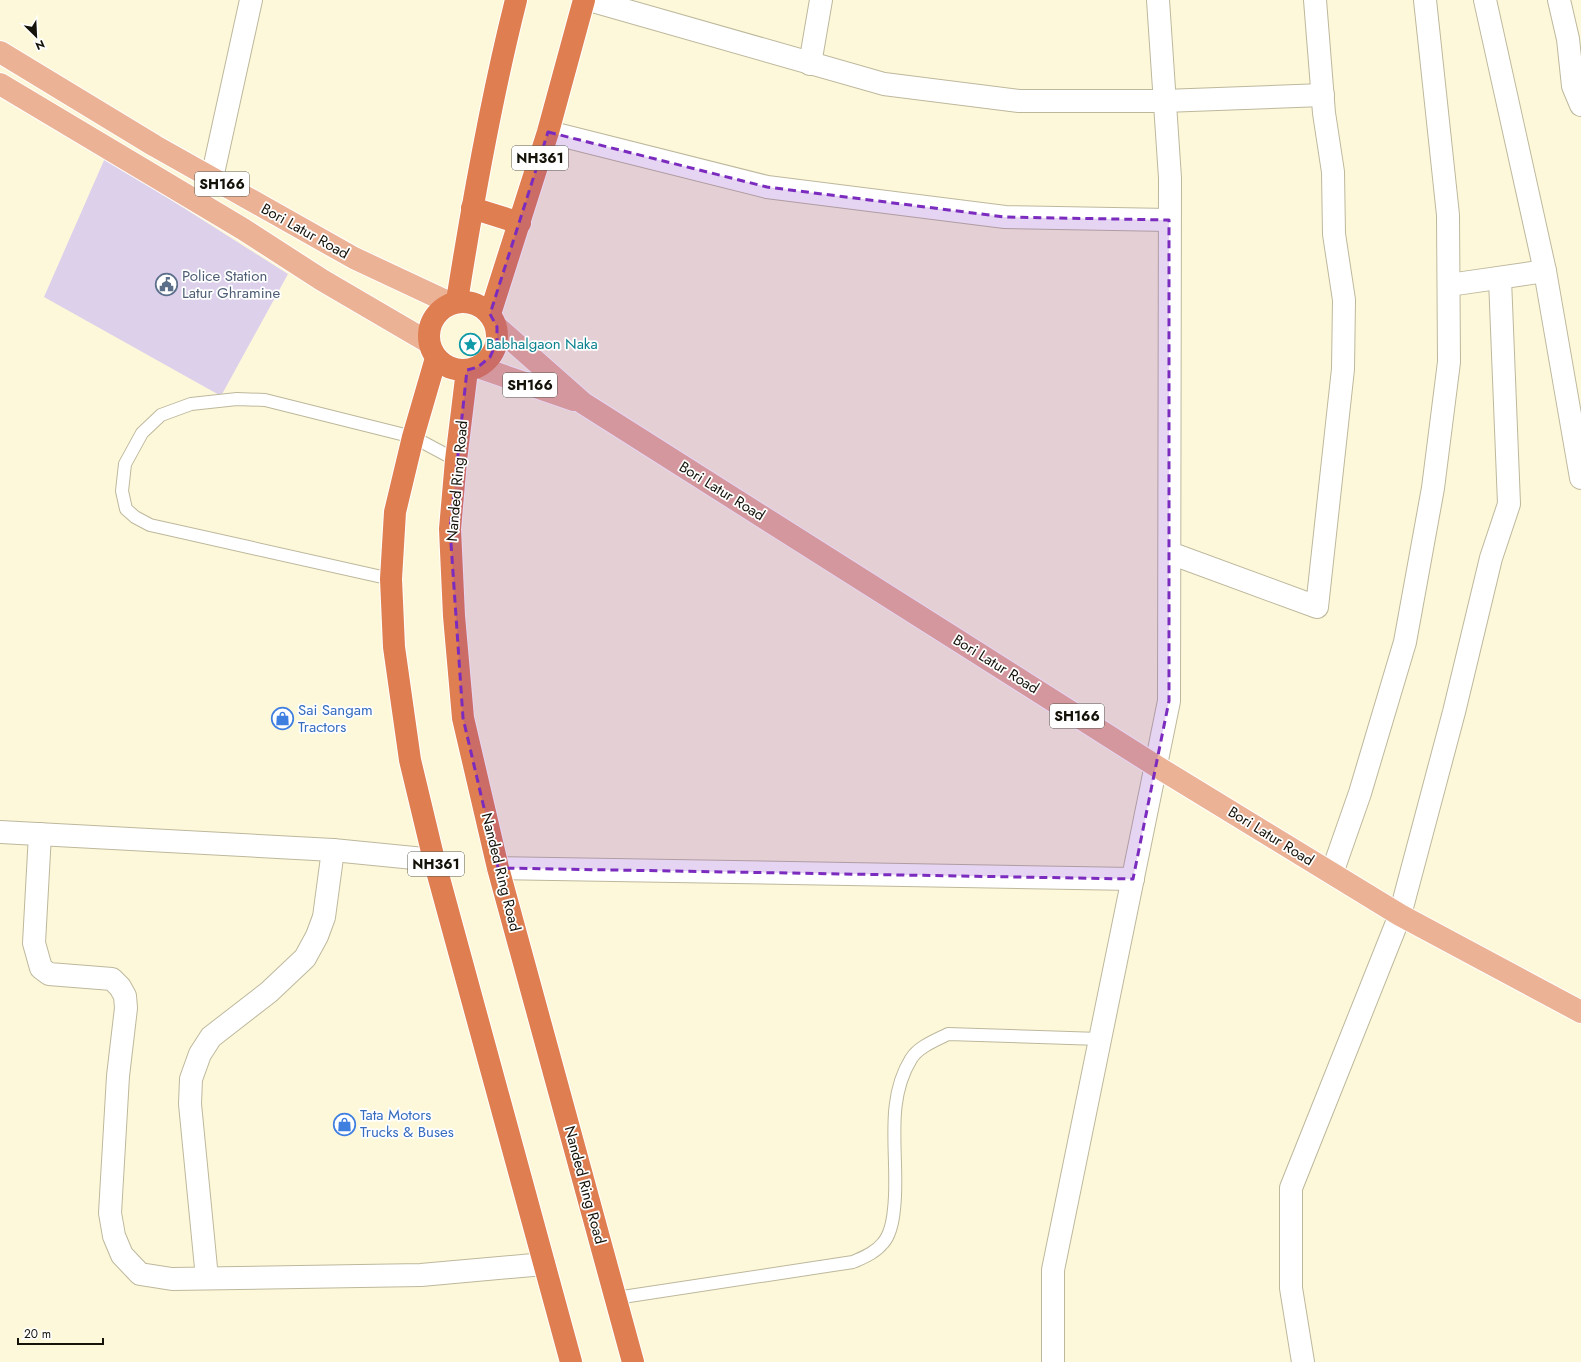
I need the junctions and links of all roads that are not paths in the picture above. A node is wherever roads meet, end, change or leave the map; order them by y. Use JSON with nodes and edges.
{"nodes":[{"id":1,"x":251,"y":0,"type":"edge"},
{"id":2,"x":516,"y":0,"type":"edge"},
{"id":3,"x":584,"y":0,"type":"edge"},
{"id":4,"x":589,"y":0,"type":"edge"},
{"id":5,"x":821,"y":0,"type":"edge"},
{"id":6,"x":1158,"y":0,"type":"edge"},
{"id":7,"x":1315,"y":0,"type":"edge"},
{"id":8,"x":1425,"y":0,"type":"edge"},
{"id":9,"x":1485,"y":0,"type":"edge"},
{"id":10,"x":1559,"y":0,"type":"edge"},
{"id":11,"x":0,"y":52,"type":"edge"},
{"id":12,"x":810,"y":64,"type":"junction"},
{"id":13,"x":0,"y":84,"type":"edge"},
{"id":14,"x":1323,"y":95,"type":"junction"},
{"id":15,"x":1164,"y":102,"type":"junction"},
{"id":16,"x":1581,"y":105,"type":"edge"},
{"id":17,"x":548,"y":132,"type":"junction"},
{"id":18,"x":212,"y":178,"type":"junction"},
{"id":19,"x":472,"y":208,"type":"junction"},
{"id":20,"x":1169,"y":220,"type":"junction"},
{"id":21,"x":520,"y":223,"type":"junction"},
{"id":22,"x":1545,"y":271,"type":"junction"},
{"id":23,"x":1500,"y":279,"type":"junction"},
{"id":24,"x":1449,"y":286,"type":"junction"},
{"id":25,"x":454,"y":302,"type":"junction"},
{"id":26,"x":493,"y":320,"type":"junction"},
{"id":27,"x":432,"y":350,"type":"junction"},
{"id":28,"x":473,"y":369,"type":"junction"},
{"id":29,"x":583,"y":403,"type":"junction"},
{"id":30,"x":413,"y":437,"type":"junction"},
{"id":31,"x":456,"y":460,"type":"junction"},
{"id":32,"x":1581,"y":478,"type":"edge"},
{"id":33,"x":1170,"y":553,"type":"junction"},
{"id":34,"x":390,"y":579,"type":"junction"},
{"id":35,"x":1156,"y":766,"type":"junction"},
{"id":36,"x":0,"y":832,"type":"edge"},
{"id":37,"x":40,"y":834,"type":"junction"},
{"id":38,"x":333,"y":850,"type":"junction"},
{"id":39,"x":434,"y":860,"type":"junction"},
{"id":40,"x":498,"y":868,"type":"junction"},
{"id":41,"x":1332,"y":873,"type":"junction"},
{"id":42,"x":1133,"y":879,"type":"junction"},
{"id":43,"x":1400,"y":915,"type":"junction"},
{"id":44,"x":1581,"y":1012,"type":"edge"},
{"id":45,"x":1100,"y":1039,"type":"junction"},
{"id":46,"x":544,"y":1264,"type":"junction"},
{"id":47,"x":208,"y":1278,"type":"junction"},
{"id":48,"x":616,"y":1298,"type":"junction"},
{"id":49,"x":571,"y":1362,"type":"edge"},
{"id":50,"x":633,"y":1362,"type":"edge"},
{"id":51,"x":1053,"y":1362,"type":"edge"},
{"id":52,"x":1303,"y":1362,"type":"edge"}],
"edges":[{"from":1,"to":18,"type":"street"},
{"from":2,"to":19,"type":"highway"},
{"from":3,"to":17,"type":"highway","number":"NH361"},
{"from":4,"to":12,"type":"street"},
{"from":5,"to":12,"type":"street"},
{"from":6,"to":15,"type":"street"},
{"from":7,"to":14,"type":"street"},
{"from":8,"to":24,"type":"street"},
{"from":9,"to":22,"type":"street"},
{"from":10,"to":16,"type":"street"},
{"from":11,"to":18,"type":"main road","name":"Bori Latur Road","number":"SH166"},
{"from":12,"to":15,"type":"street"},
{"from":13,"to":27,"type":"main road","name":"Bori Latur Road","number":"SH166"},
{"from":14,"to":15,"type":"street"},
{"from":14,"to":33,"type":"street"},
{"from":15,"to":20,"type":"street"},
{"from":17,"to":20,"type":"street"},
{"from":17,"to":21,"type":"highway","number":"NH361"},
{"from":18,"to":25,"type":"main road","name":"Bori Latur Road","number":"SH166"},
{"from":19,"to":21,"type":"highway"},
{"from":19,"to":25,"type":"highway"},
{"from":20,"to":33,"type":"street"},
{"from":21,"to":26,"type":"highway","number":"NH361"},
{"from":22,"to":23,"type":"street"},
{"from":22,"to":32,"type":"street"},
{"from":23,"to":24,"type":"street"},
{"from":23,"to":43,"type":"street"},
{"from":24,"to":41,"type":"street"},
{"from":25,"to":26,"type":"highway"},
{"from":25,"to":27,"type":"highway","number":"NH361"},
{"from":26,"to":28,"type":"highway","number":"NH361"},
{"from":26,"to":29,"type":"main road","name":"Bori Latur Road","number":"SH166"},
{"from":27,"to":28,"type":"highway"},
{"from":27,"to":30,"type":"highway","number":"NH361"},
{"from":28,"to":29,"type":"main road","name":"Bori Latur Road","number":"SH166"},
{"from":28,"to":31,"type":"highway","name":"Nanded Ring Road"},
{"from":29,"to":35,"type":"main road","name":"Bori Latur Road","number":"SH166"},
{"from":30,"to":31,"type":"lane"},
{"from":30,"to":34,"type":"highway","number":"NH361"},
{"from":30,"to":34,"type":"lane"},
{"from":31,"to":40,"type":"highway","name":"Nanded Ring Road"},
{"from":33,"to":35,"type":"street"},
{"from":34,"to":39,"type":"highway","number":"NH361"},
{"from":35,"to":41,"type":"main road","name":"Bori Latur Road","number":"SH166"},
{"from":35,"to":42,"type":"street"},
{"from":36,"to":37,"type":"street"},
{"from":37,"to":38,"type":"street"},
{"from":37,"to":47,"type":"street"},
{"from":38,"to":39,"type":"street"},
{"from":38,"to":47,"type":"street"},
{"from":39,"to":46,"type":"highway","number":"NH361"},
{"from":40,"to":42,"type":"street"},
{"from":40,"to":48,"type":"highway","name":"Nanded Ring Road"},
{"from":41,"to":43,"type":"main road","name":"Bori Latur Road","number":"SH166"},
{"from":42,"to":45,"type":"street"},
{"from":43,"to":44,"type":"main road","name":"Bori Latur Road","number":"SH166"},
{"from":43,"to":52,"type":"street"},
{"from":45,"to":48,"type":"lane"},
{"from":45,"to":51,"type":"street"},
{"from":46,"to":47,"type":"street"},
{"from":46,"to":49,"type":"highway","number":"NH361"},
{"from":48,"to":50,"type":"highway","name":"Nanded Ring Road"}]}
